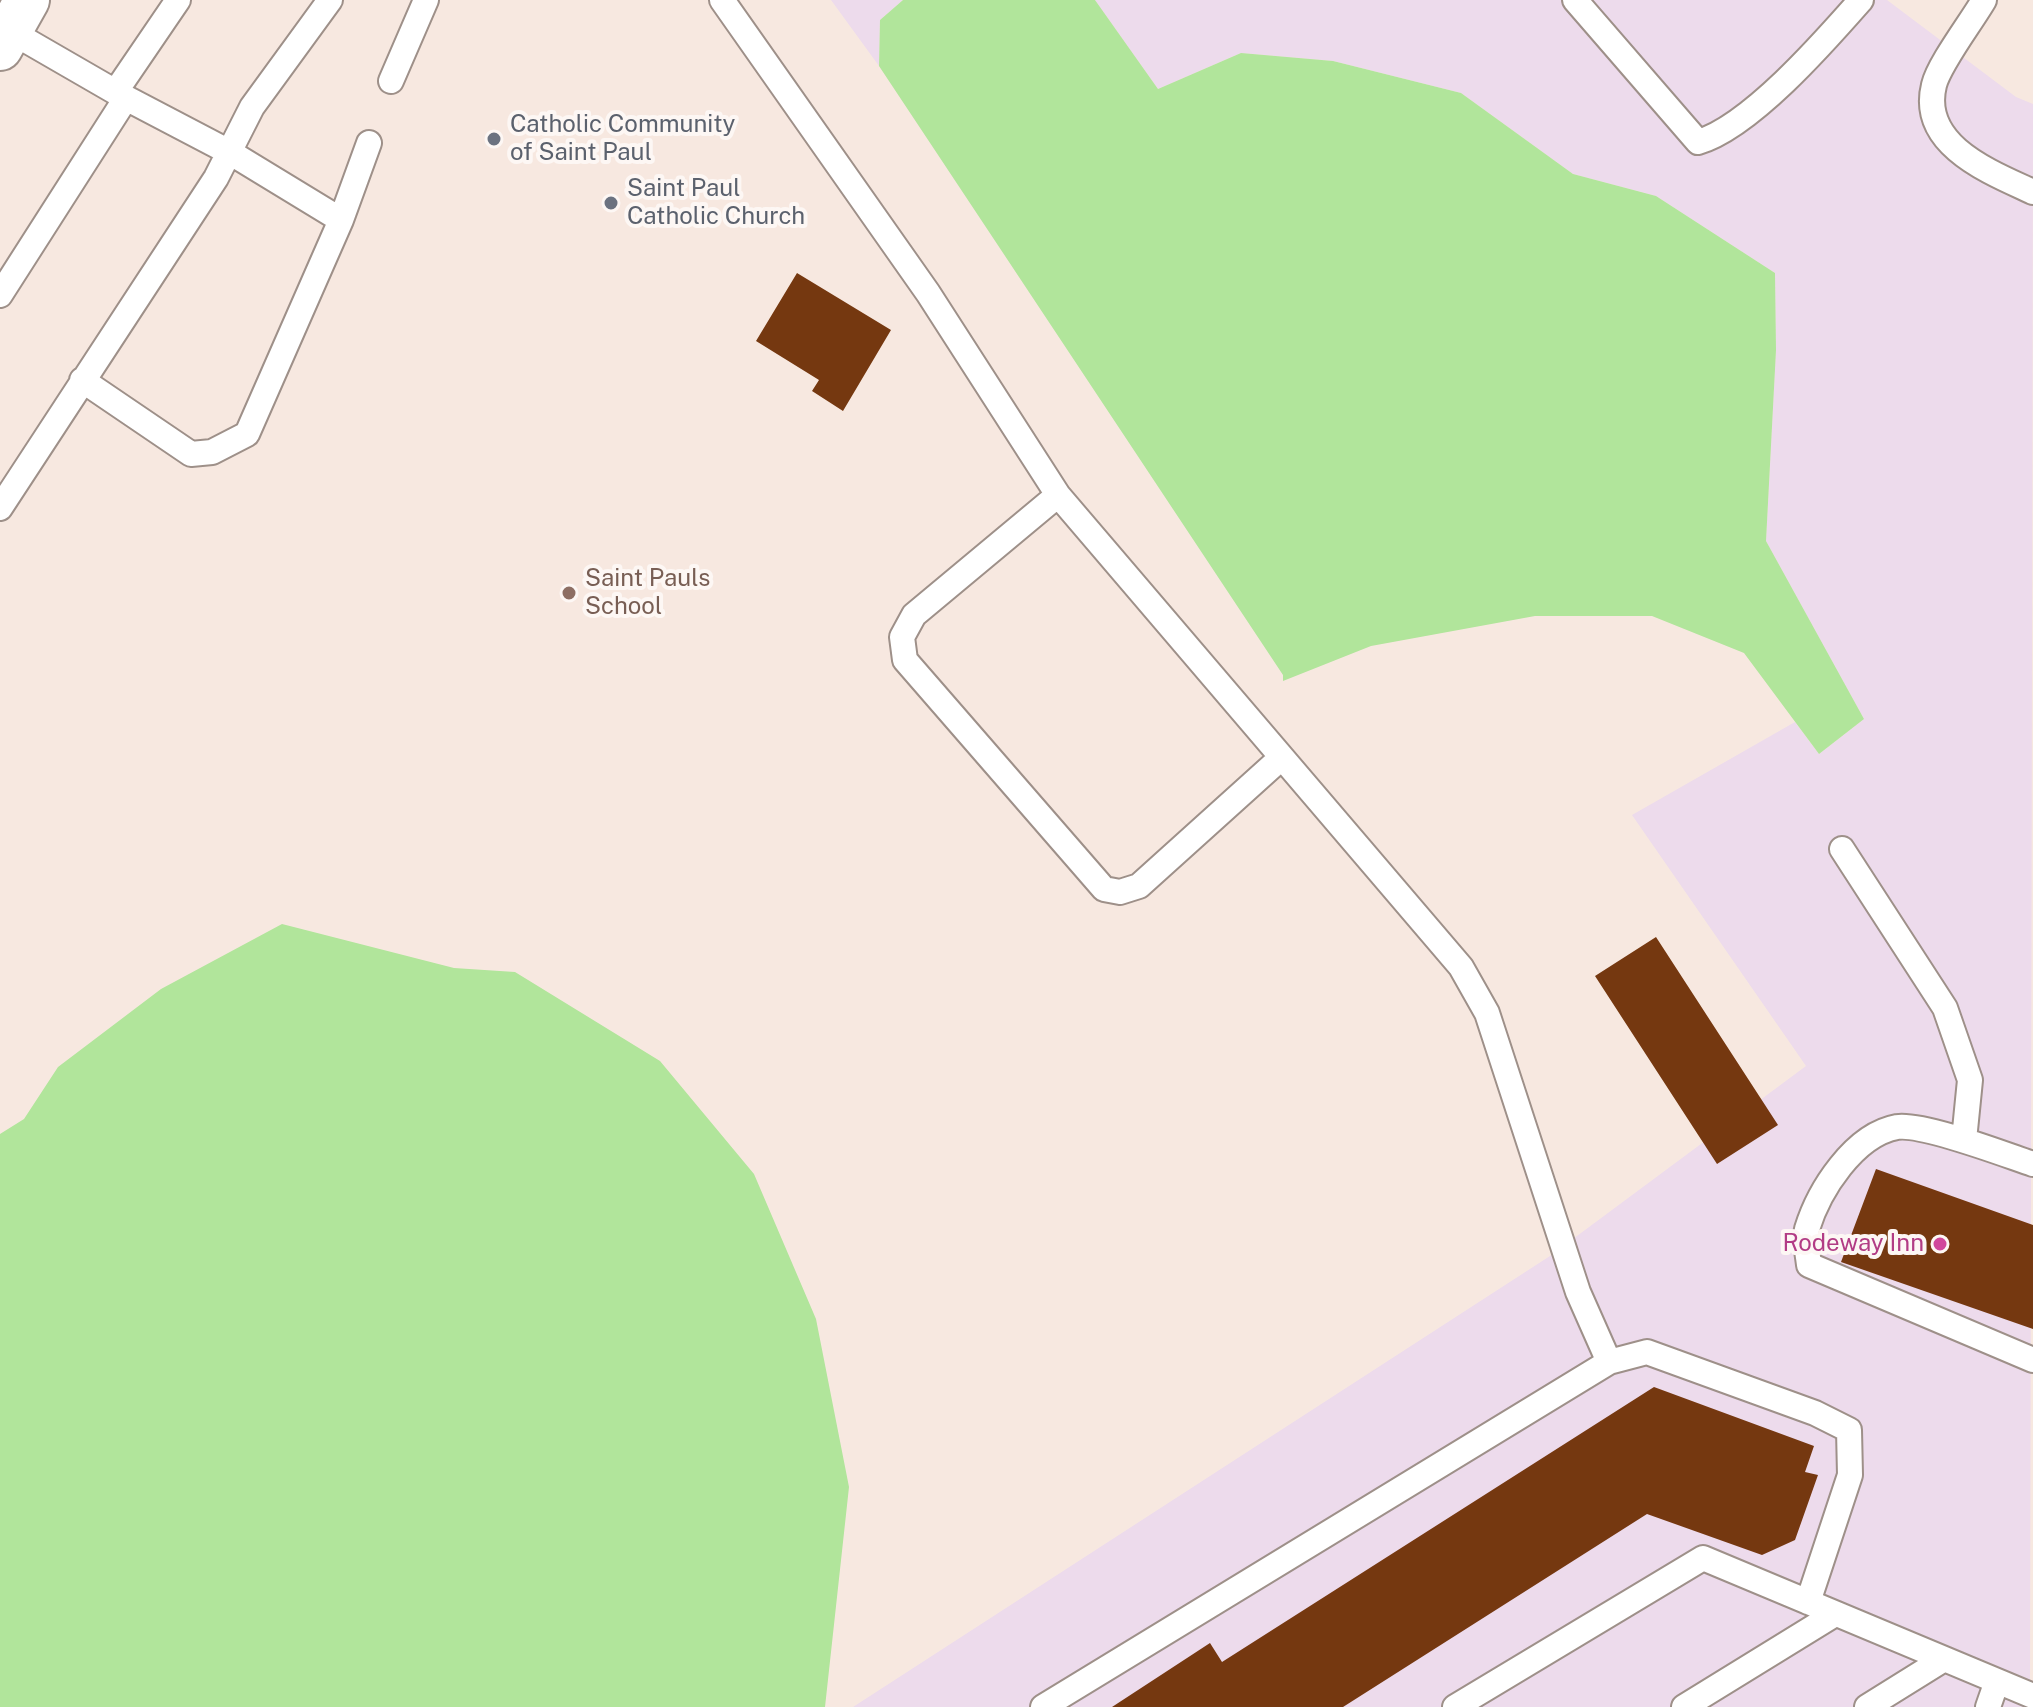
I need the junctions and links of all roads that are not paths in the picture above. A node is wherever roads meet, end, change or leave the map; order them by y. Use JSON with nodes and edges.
{"nodes":[{"id":1,"x":178,"y":0,"type":"edge"},
{"id":2,"x":330,"y":0,"type":"edge"},
{"id":3,"x":426,"y":0,"type":"edge"},
{"id":4,"x":722,"y":0,"type":"edge"},
{"id":5,"x":1575,"y":0,"type":"edge"},
{"id":6,"x":1861,"y":0,"type":"edge"},
{"id":7,"x":1984,"y":0,"type":"edge"},
{"id":8,"x":12,"y":26,"type":"edge"},
{"id":9,"x":391,"y":81,"type":"dead end"},
{"id":10,"x":121,"y":94,"type":"junction"},
{"id":11,"x":369,"y":143,"type":"dead end"},
{"id":12,"x":231,"y":153,"type":"junction"},
{"id":13,"x":2033,"y":192,"type":"edge"},
{"id":14,"x":341,"y":220,"type":"junction"},
{"id":15,"x":0,"y":295,"type":"edge"},
{"id":16,"x":82,"y":380,"type":"junction"},
{"id":17,"x":1058,"y":495,"type":"junction"},
{"id":18,"x":0,"y":508,"type":"edge"},
{"id":19,"x":1281,"y":758,"type":"junction"},
{"id":20,"x":1842,"y":849,"type":"dead end"},
{"id":21,"x":1964,"y":1140,"type":"junction"},
{"id":22,"x":2033,"y":1164,"type":"edge"},
{"id":23,"x":2033,"y":1360,"type":"edge"},
{"id":24,"x":1609,"y":1362,"type":"junction"},
{"id":25,"x":1808,"y":1602,"type":"junction"},
{"id":26,"x":1835,"y":1614,"type":"junction"},
{"id":27,"x":1944,"y":1659,"type":"junction"},
{"id":28,"x":1997,"y":1681,"type":"junction"},
{"id":29,"x":2033,"y":1696,"type":"edge"},
{"id":30,"x":1043,"y":1707,"type":"edge"},
{"id":31,"x":1455,"y":1707,"type":"edge"},
{"id":32,"x":1684,"y":1707,"type":"edge"},
{"id":33,"x":1867,"y":1707,"type":"edge"},
{"id":34,"x":1988,"y":1707,"type":"edge"}],
"edges":[{"from":1,"to":10,"type":"lane"},
{"from":2,"to":12,"type":"lane"},
{"from":3,"to":9,"type":"lane"},
{"from":4,"to":17,"type":"lane"},
{"from":5,"to":6,"type":"lane"},
{"from":7,"to":13,"type":"lane"},
{"from":8,"to":10,"type":"lane"},
{"from":10,"to":12,"type":"lane"},
{"from":10,"to":15,"type":"lane"},
{"from":11,"to":14,"type":"lane"},
{"from":12,"to":14,"type":"lane"},
{"from":12,"to":16,"type":"lane"},
{"from":14,"to":16,"type":"lane"},
{"from":16,"to":18,"type":"lane"},
{"from":17,"to":19,"type":"lane"},
{"from":17,"to":19,"type":"lane"},
{"from":19,"to":24,"type":"lane"},
{"from":20,"to":21,"type":"lane"},
{"from":21,"to":22,"type":"lane"},
{"from":21,"to":23,"type":"lane"},
{"from":24,"to":25,"type":"lane"},
{"from":24,"to":30,"type":"lane"},
{"from":25,"to":26,"type":"lane"},
{"from":25,"to":31,"type":"lane"},
{"from":26,"to":27,"type":"lane"},
{"from":26,"to":32,"type":"lane"},
{"from":27,"to":28,"type":"lane"},
{"from":27,"to":33,"type":"lane"},
{"from":28,"to":29,"type":"lane"},
{"from":28,"to":34,"type":"lane"}]}
